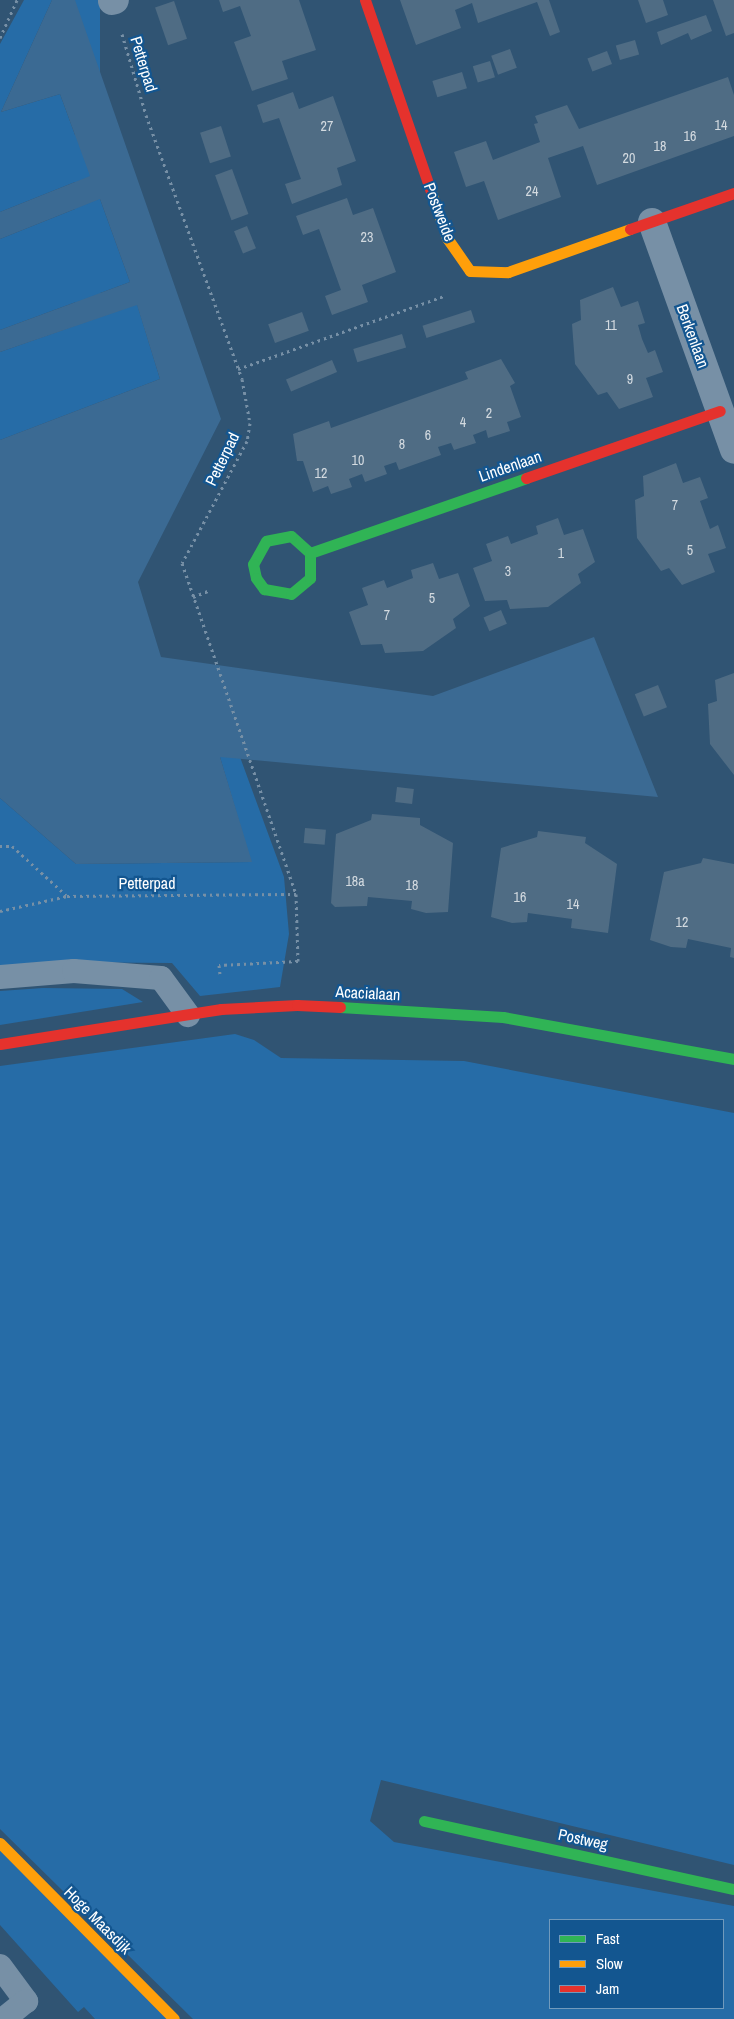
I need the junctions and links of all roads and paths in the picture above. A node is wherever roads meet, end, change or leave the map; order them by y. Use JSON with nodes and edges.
{"nodes":[{"id":1,"x":17,"y":0,"type":"edge"},
{"id":2,"x":114,"y":0,"type":"edge"},
{"id":3,"x":365,"y":0,"type":"edge"},
{"id":4,"x":0,"y":38,"type":"edge"},
{"id":5,"x":734,"y":193,"type":"edge"},
{"id":6,"x":652,"y":222,"type":"junction"},
{"id":7,"x":470,"y":271,"type":"junction"},
{"id":8,"x":238,"y":369,"type":"junction"},
{"id":9,"x":720,"y":411,"type":"junction"},
{"id":10,"x":734,"y":450,"type":"edge"},
{"id":11,"x":310,"y":553,"type":"junction"},
{"id":12,"x":210,"y":590,"type":"dead end"},
{"id":13,"x":194,"y":597,"type":"junction"},
{"id":14,"x":0,"y":846,"type":"edge"},
{"id":15,"x":296,"y":894,"type":"junction"},
{"id":16,"x":67,"y":896,"type":"junction"},
{"id":17,"x":0,"y":911,"type":"edge"},
{"id":18,"x":298,"y":961,"type":"dead end"},
{"id":19,"x":0,"y":977,"type":"edge"},
{"id":20,"x":188,"y":1015,"type":"junction"},
{"id":21,"x":0,"y":1044,"type":"edge"},
{"id":22,"x":734,"y":1059,"type":"edge"},
{"id":23,"x":424,"y":1821,"type":"dead end"},
{"id":24,"x":0,"y":1843,"type":"edge"},
{"id":25,"x":734,"y":1889,"type":"edge"},
{"id":26,"x":0,"y":1966,"type":"edge"},
{"id":27,"x":4,"y":2019,"type":"edge"},
{"id":28,"x":174,"y":2019,"type":"edge"}],
"edges":[{"from":1,"to":4,"type":"path"},
{"from":2,"to":8,"type":"path","name":"Petterpad"},
{"from":3,"to":7,"type":"street","name":"Postweide"},
{"from":5,"to":6,"type":"street"},
{"from":6,"to":7,"type":"street"},
{"from":6,"to":9,"type":"street","name":"Berkenlaan"},
{"from":7,"to":8,"type":"path"},
{"from":8,"to":13,"type":"path","name":"Petterpad"},
{"from":9,"to":10,"type":"street","name":"Berkenlaan"},
{"from":9,"to":11,"type":"street","name":"Lindenlaan"},
{"from":11,"to":11,"type":"street"},
{"from":12,"to":13,"type":"path"},
{"from":13,"to":15,"type":"path","name":"Petterpad"},
{"from":14,"to":16,"type":"path"},
{"from":15,"to":16,"type":"path","name":"Petterpad"},
{"from":15,"to":18,"type":"path","name":"Petterpad"},
{"from":16,"to":17,"type":"path","name":"Petterpad"},
{"from":19,"to":20,"type":"lane"},
{"from":20,"to":21,"type":"street","name":"Acacialaan"},
{"from":20,"to":22,"type":"street","name":"Acacialaan"},
{"from":23,"to":25,"type":"street","name":"Postweg"},
{"from":24,"to":28,"type":"street","name":"Hoge Maasdijk"},
{"from":26,"to":27,"type":"lane"}]}
